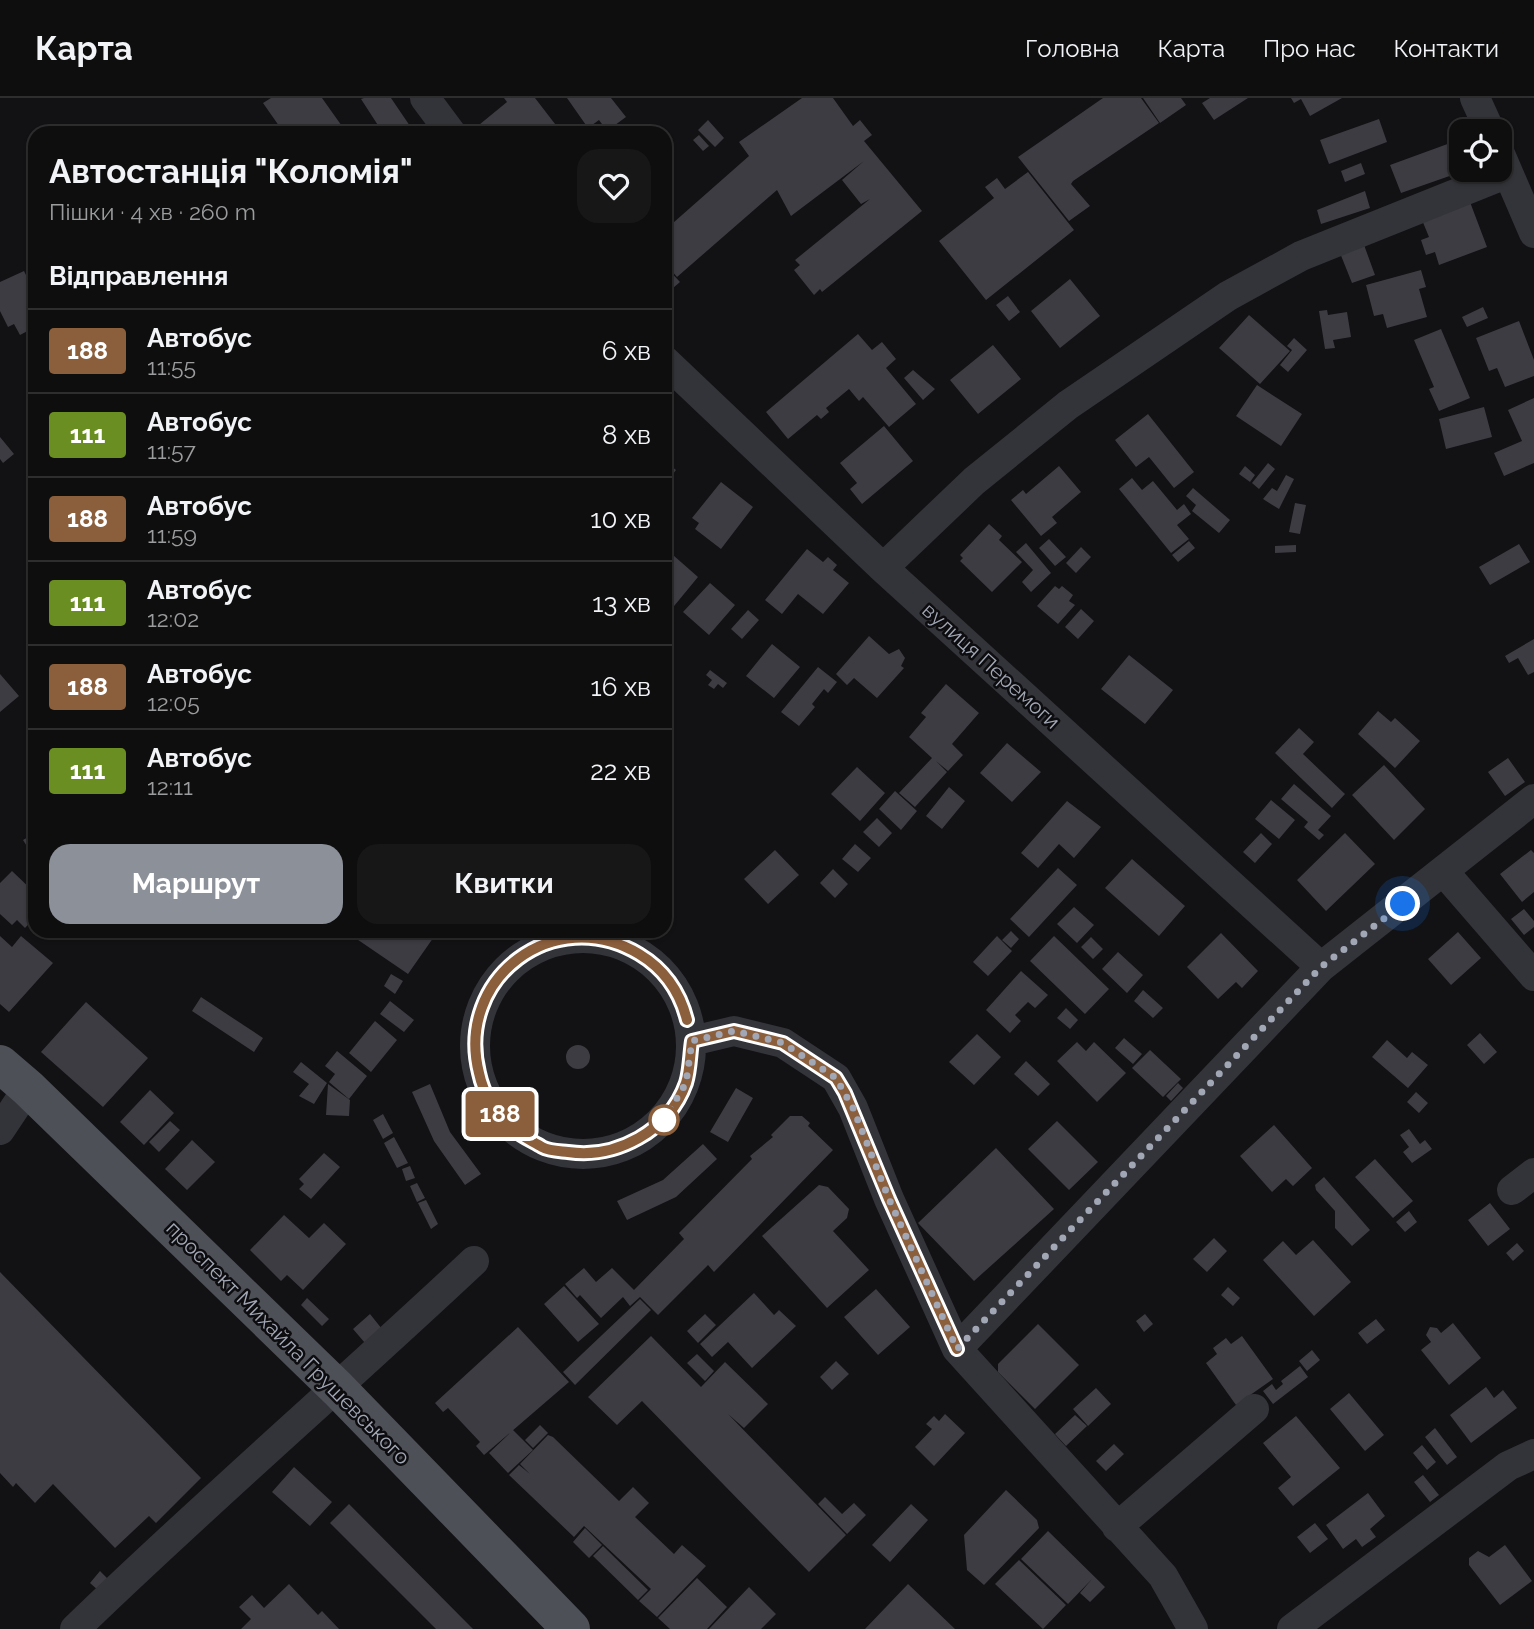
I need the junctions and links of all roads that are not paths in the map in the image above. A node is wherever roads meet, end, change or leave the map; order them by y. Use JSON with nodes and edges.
{"nodes":[{"id":1,"x":425,"y":98,"type":"edge"},
{"id":2,"x":1475,"y":98,"type":"edge"},
{"id":3,"x":1485,"y":119,"type":"edge"},
{"id":4,"x":446,"y":126,"type":"edge"},
{"id":5,"x":1463,"y":182,"type":"edge"},
{"id":6,"x":1512,"y":182,"type":"edge"},
{"id":7,"x":1534,"y":233,"type":"edge"},
{"id":8,"x":672,"y":368,"type":"edge"},
{"id":9,"x":883,"y":568,"type":"junction"},
{"id":10,"x":1534,"y":799,"type":"edge"},
{"id":11,"x":1444,"y":872,"type":"junction"},
{"id":12,"x":569,"y":938,"type":"edge"},
{"id":13,"x":589,"y":938,"type":"edge"},
{"id":14,"x":1321,"y":967,"type":"junction"},
{"id":15,"x":1534,"y":976,"type":"edge"},
{"id":16,"x":692,"y":1041,"type":"junction"},
{"id":17,"x":14,"y":1076,"type":"edge"},
{"id":18,"x":0,"y":1130,"type":"edge"},
{"id":19,"x":474,"y":1261,"type":"dead end"},
{"id":20,"x":957,"y":1349,"type":"junction"},
{"id":21,"x":338,"y":1389,"type":"junction"},
{"id":22,"x":1254,"y":1409,"type":"dead end"},
{"id":23,"x":1534,"y":1454,"type":"edge"},
{"id":24,"x":1117,"y":1527,"type":"junction"},
{"id":25,"x":75,"y":1629,"type":"edge"},
{"id":26,"x":571,"y":1629,"type":"edge"},
{"id":27,"x":1193,"y":1629,"type":"edge"},
{"id":28,"x":1292,"y":1629,"type":"edge"}],
"edges":[{"from":1,"to":4,"type":"street"},
{"from":2,"to":3,"type":"street"},
{"from":5,"to":9,"type":"street"},
{"from":6,"to":7,"type":"street"},
{"from":8,"to":9,"type":"street","name":"вулиця Перемоги"},
{"from":9,"to":14,"type":"street","name":"вулиця Перемоги"},
{"from":10,"to":11,"type":"street"},
{"from":11,"to":14,"type":"street"},
{"from":11,"to":15,"type":"street"},
{"from":12,"to":16,"type":"street"},
{"from":13,"to":16,"type":"street"},
{"from":14,"to":20,"type":"street"},
{"from":16,"to":20,"type":"street"},
{"from":17,"to":18,"type":"street"},
{"from":17,"to":21,"type":"main road","name":"проспект Михайла Грушевського"},
{"from":19,"to":21,"type":"street"},
{"from":20,"to":24,"type":"street"},
{"from":21,"to":25,"type":"street"},
{"from":21,"to":26,"type":"main road","name":"проспект Михайла Грушевського"},
{"from":22,"to":24,"type":"street"},
{"from":23,"to":28,"type":"street"},
{"from":24,"to":27,"type":"street"}]}
